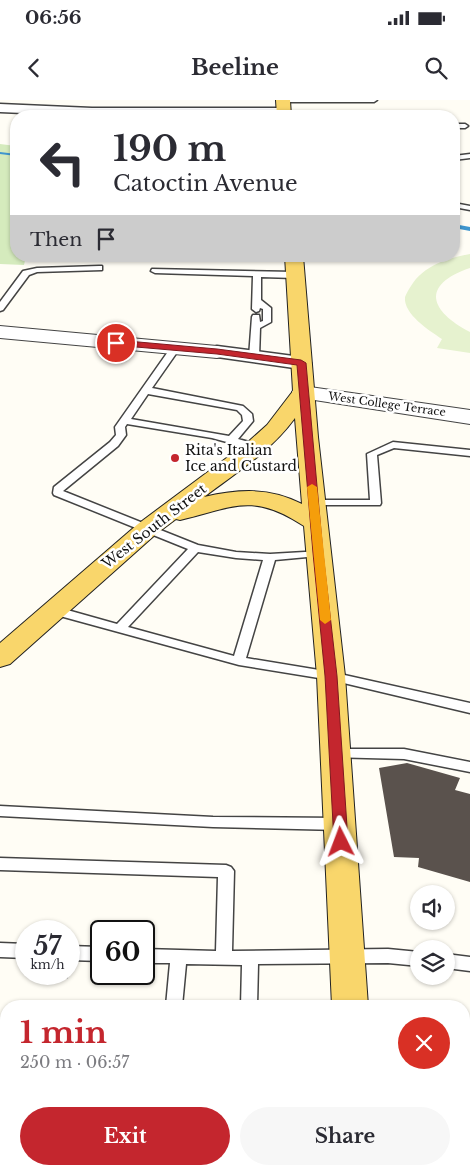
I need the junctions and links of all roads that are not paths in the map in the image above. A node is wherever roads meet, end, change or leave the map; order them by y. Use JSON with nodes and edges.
{"nodes":[{"id":1,"x":374,"y":100,"type":"edge"},
{"id":2,"x":3,"y":105,"type":"edge"},
{"id":3,"x":283,"y":109,"type":"edge"},
{"id":4,"x":150,"y":110,"type":"edge"},
{"id":5,"x":299,"y":110,"type":"edge"},
{"id":6,"x":460,"y":126,"type":"edge"},
{"id":7,"x":465,"y":126,"type":"dead end"},
{"id":8,"x":294,"y":266,"type":"edge"},
{"id":9,"x":99,"y":268,"type":"dead end"},
{"id":10,"x":155,"y":270,"type":"dead end"},
{"id":11,"x":257,"y":274,"type":"junction"},
{"id":12,"x":256,"y":300,"type":"junction"},
{"id":13,"x":0,"y":308,"type":"edge"},
{"id":14,"x":255,"y":328,"type":"junction"},
{"id":15,"x":0,"y":332,"type":"edge"},
{"id":16,"x":175,"y":348,"type":"junction"},
{"id":17,"x":217,"y":352,"type":"joint"},
{"id":18,"x":254,"y":356,"type":"junction"},
{"id":19,"x":301,"y":363,"type":"junction"},
{"id":20,"x":145,"y":390,"type":"junction"},
{"id":21,"x":304,"y":392,"type":"junction"},
{"id":22,"x":470,"y":417,"type":"edge"},
{"id":23,"x":124,"y":421,"type":"junction"},
{"id":24,"x":231,"y":440,"type":"junction"},
{"id":25,"x":256,"y":447,"type":"junction"},
{"id":26,"x":470,"y":453,"type":"edge"},
{"id":27,"x":153,"y":524,"type":"junction"},
{"id":28,"x":315,"y":526,"type":"junction"},
{"id":29,"x":196,"y":548,"type":"junction"},
{"id":30,"x":270,"y":557,"type":"junction"},
{"id":31,"x":53,"y":610,"type":"junction"},
{"id":32,"x":120,"y":629,"type":"junction"},
{"id":33,"x":0,"y":658,"type":"edge"},
{"id":34,"x":239,"y":661,"type":"junction"},
{"id":35,"x":331,"y":676,"type":"junction"},
{"id":36,"x":470,"y":708,"type":"edge"},
{"id":37,"x":334,"y":754,"type":"junction"},
{"id":38,"x":470,"y":767,"type":"edge"},
{"id":39,"x":0,"y":810,"type":"edge"},
{"id":40,"x":340,"y":824,"type":"junction"},
{"id":41,"x":0,"y":864,"type":"edge"},
{"id":42,"x":0,"y":950,"type":"edge"},
{"id":43,"x":15,"y":951,"type":"edge"},
{"id":44,"x":155,"y":956,"type":"edge"},
{"id":45,"x":347,"y":956,"type":"junction"},
{"id":46,"x":179,"y":957,"type":"junction"},
{"id":47,"x":250,"y":957,"type":"junction"},
{"id":48,"x":224,"y":958,"type":"junction"},
{"id":49,"x":410,"y":959,"type":"edge"},
{"id":50,"x":455,"y":962,"type":"edge"},
{"id":51,"x":470,"y":964,"type":"edge"},
{"id":52,"x":175,"y":1000,"type":"edge"},
{"id":53,"x":249,"y":1000,"type":"edge"},
{"id":54,"x":350,"y":1000,"type":"edge"}],
"edges":[{"from":1,"to":3,"type":"lane"},
{"from":2,"to":4,"type":"street"},
{"from":3,"to":4,"type":"street"},
{"from":3,"to":5,"type":"lane"},
{"from":6,"to":7,"type":"lane"},
{"from":8,"to":11,"type":"lane"},
{"from":8,"to":19,"type":"main road"},
{"from":9,"to":13,"type":"lane"},
{"from":10,"to":11,"type":"lane"},
{"from":11,"to":12,"type":"lane"},
{"from":12,"to":14,"type":"lane"},
{"from":12,"to":14,"type":"lane"},
{"from":14,"to":18,"type":"lane"},
{"from":15,"to":16,"type":"street"},
{"from":16,"to":17,"type":"street"},
{"from":16,"to":20,"type":"lane"},
{"from":17,"to":18,"type":"street"},
{"from":18,"to":19,"type":"street"},
{"from":19,"to":21,"type":"main road"},
{"from":20,"to":23,"type":"lane"},
{"from":20,"to":24,"type":"lane"},
{"from":21,"to":22,"type":"street","name":"West College Terrace"},
{"from":21,"to":25,"type":"main road","name":"West South Street"},
{"from":21,"to":28,"type":"main road"},
{"from":23,"to":24,"type":"lane"},
{"from":23,"to":27,"type":"lane"},
{"from":24,"to":25,"type":"lane"},
{"from":25,"to":27,"type":"main road","name":"West South Street"},
{"from":26,"to":28,"type":"lane"},
{"from":27,"to":28,"type":"main road"},
{"from":27,"to":29,"type":"lane"},
{"from":27,"to":31,"type":"main road","name":"West South Street"},
{"from":28,"to":30,"type":"lane"},
{"from":28,"to":35,"type":"main road"},
{"from":29,"to":30,"type":"lane"},
{"from":29,"to":32,"type":"lane"},
{"from":30,"to":34,"type":"lane"},
{"from":31,"to":32,"type":"lane"},
{"from":31,"to":33,"type":"main road","name":"West South Street"},
{"from":32,"to":34,"type":"lane"},
{"from":34,"to":35,"type":"lane"},
{"from":35,"to":36,"type":"lane"},
{"from":35,"to":37,"type":"main road"},
{"from":37,"to":38,"type":"lane"},
{"from":37,"to":40,"type":"main road"},
{"from":39,"to":40,"type":"lane"},
{"from":40,"to":45,"type":"main road"},
{"from":41,"to":48,"type":"lane"},
{"from":42,"to":43,"type":"lane"},
{"from":44,"to":46,"type":"lane"},
{"from":45,"to":47,"type":"lane"},
{"from":45,"to":49,"type":"lane"},
{"from":45,"to":54,"type":"main road"},
{"from":46,"to":48,"type":"lane"},
{"from":46,"to":52,"type":"lane"},
{"from":47,"to":48,"type":"lane"},
{"from":47,"to":53,"type":"lane"},
{"from":50,"to":51,"type":"lane"}]}
